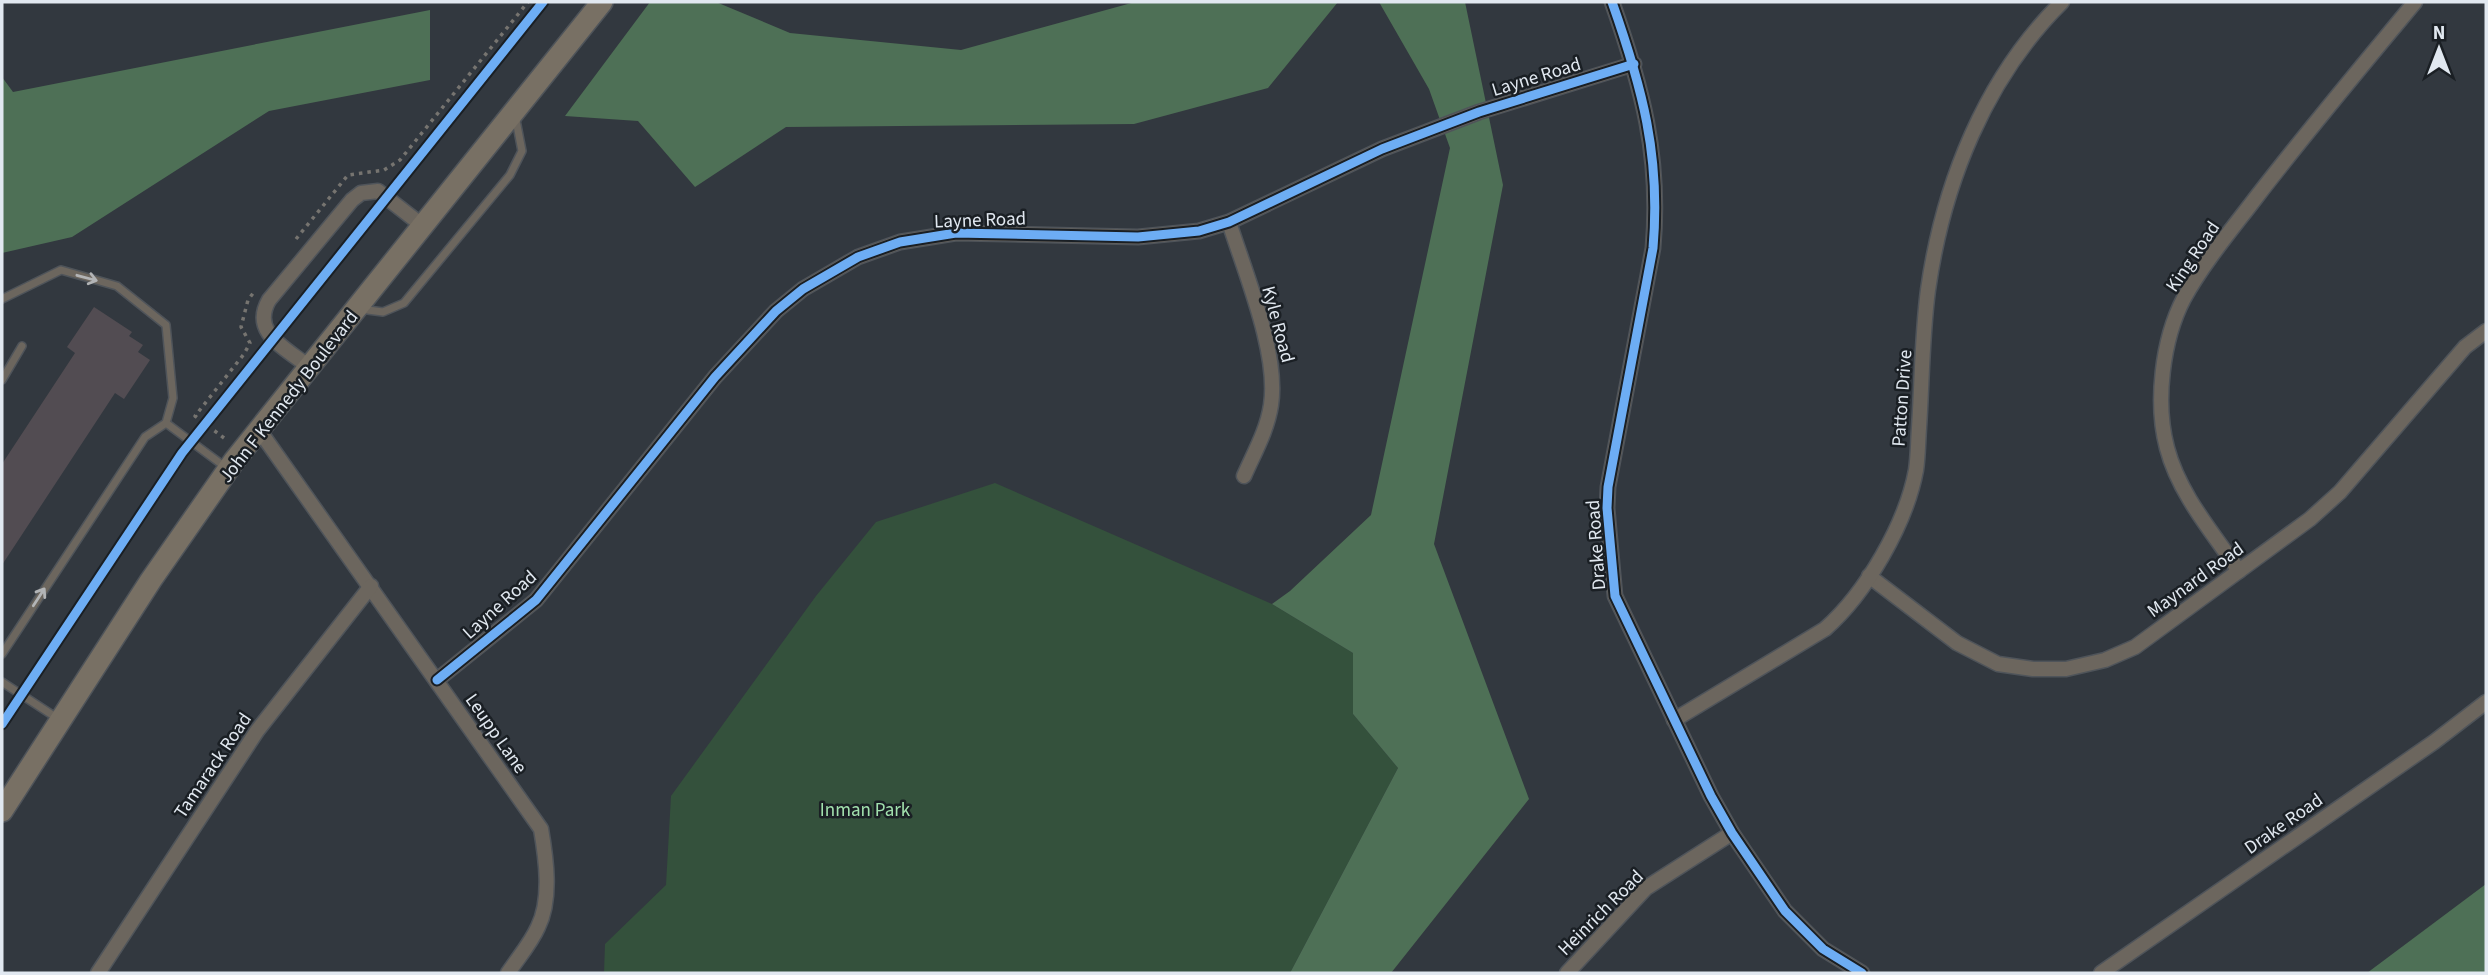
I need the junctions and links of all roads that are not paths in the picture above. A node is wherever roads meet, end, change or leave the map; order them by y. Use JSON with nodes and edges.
{"nodes":[{"id":1,"x":602,"y":2,"type":"edge"},
{"id":2,"x":1612,"y":2,"type":"edge"},
{"id":3,"x":2062,"y":2,"type":"edge"},
{"id":4,"x":2415,"y":2,"type":"edge"},
{"id":5,"x":1634,"y":64,"type":"junction"},
{"id":6,"x":515,"y":111,"type":"junction"},
{"id":7,"x":1229,"y":222,"type":"junction"},
{"id":8,"x":423,"y":226,"type":"junction"},
{"id":9,"x":2,"y":299,"type":"edge"},
{"id":10,"x":356,"y":309,"type":"junction"},
{"id":11,"x":2486,"y":331,"type":"edge"},
{"id":12,"x":22,"y":346,"type":"dead end"},
{"id":13,"x":309,"y":367,"type":"junction"},
{"id":14,"x":2,"y":380,"type":"edge"},
{"id":15,"x":166,"y":423,"type":"junction"},
{"id":16,"x":259,"y":430,"type":"junction"},
{"id":17,"x":229,"y":469,"type":"junction"},
{"id":18,"x":1244,"y":476,"type":"dead end"},
{"id":19,"x":2239,"y":571,"type":"junction"},
{"id":20,"x":1869,"y":576,"type":"junction"},
{"id":21,"x":371,"y":586,"type":"junction"},
{"id":22,"x":2,"y":654,"type":"edge"},
{"id":23,"x":437,"y":680,"type":"junction"},
{"id":24,"x":2,"y":682,"type":"edge"},
{"id":25,"x":2486,"y":702,"type":"edge"},
{"id":26,"x":1675,"y":720,"type":"junction"},
{"id":27,"x":61,"y":721,"type":"junction"},
{"id":28,"x":2,"y":811,"type":"edge"},
{"id":29,"x":1732,"y":833,"type":"junction"},
{"id":30,"x":98,"y":973,"type":"edge"},
{"id":31,"x":508,"y":973,"type":"edge"},
{"id":32,"x":1567,"y":973,"type":"edge"},
{"id":33,"x":1861,"y":973,"type":"edge"},
{"id":34,"x":2101,"y":973,"type":"edge"}],
"edges":[{"from":1,"to":6,"type":"street","name":"John F Kennedy Boulevard"},
{"from":2,"to":5,"type":"street","name":"Drake Road"},
{"from":3,"to":20,"type":"street","name":"Patton Drive"},
{"from":4,"to":19,"type":"street","name":"King Road"},
{"from":5,"to":7,"type":"street","name":"Layne Road"},
{"from":5,"to":26,"type":"street","name":"Drake Road"},
{"from":6,"to":8,"type":"street","name":"John F Kennedy Boulevard"},
{"from":6,"to":10,"type":"lane"},
{"from":7,"to":18,"type":"street","name":"Kyle Road"},
{"from":7,"to":23,"type":"street","name":"Layne Road"},
{"from":8,"to":10,"type":"street","name":"John F Kennedy Boulevard"},
{"from":8,"to":13,"type":"street"},
{"from":9,"to":15,"type":"lane","one_way":true},
{"from":10,"to":13,"type":"street","name":"John F Kennedy Boulevard"},
{"from":11,"to":19,"type":"street","name":"Maynard Road"},
{"from":12,"to":14,"type":"lane"},
{"from":13,"to":16,"type":"street","name":"John F Kennedy Boulevard"},
{"from":15,"to":17,"type":"lane"},
{"from":22,"to":15,"type":"lane","one_way":true},
{"from":16,"to":17,"type":"street","name":"John F Kennedy Boulevard"},
{"from":16,"to":21,"type":"street","name":"Leupp Lane"},
{"from":17,"to":27,"type":"street","name":"John F Kennedy Boulevard"},
{"from":19,"to":20,"type":"street","name":"Maynard Road"},
{"from":20,"to":26,"type":"street","name":"Patton Drive"},
{"from":21,"to":23,"type":"street","name":"Leupp Lane"},
{"from":21,"to":30,"type":"street","name":"Tamarack Road"},
{"from":23,"to":31,"type":"street","name":"Leupp Lane"},
{"from":24,"to":27,"type":"lane"},
{"from":25,"to":34,"type":"street","name":"Drake Road"},
{"from":26,"to":29,"type":"street","name":"Drake Road"},
{"from":27,"to":28,"type":"street","name":"John F Kennedy Boulevard"},
{"from":29,"to":32,"type":"street","name":"Heinrich Road"},
{"from":29,"to":33,"type":"street","name":"Drake Road"}]}
